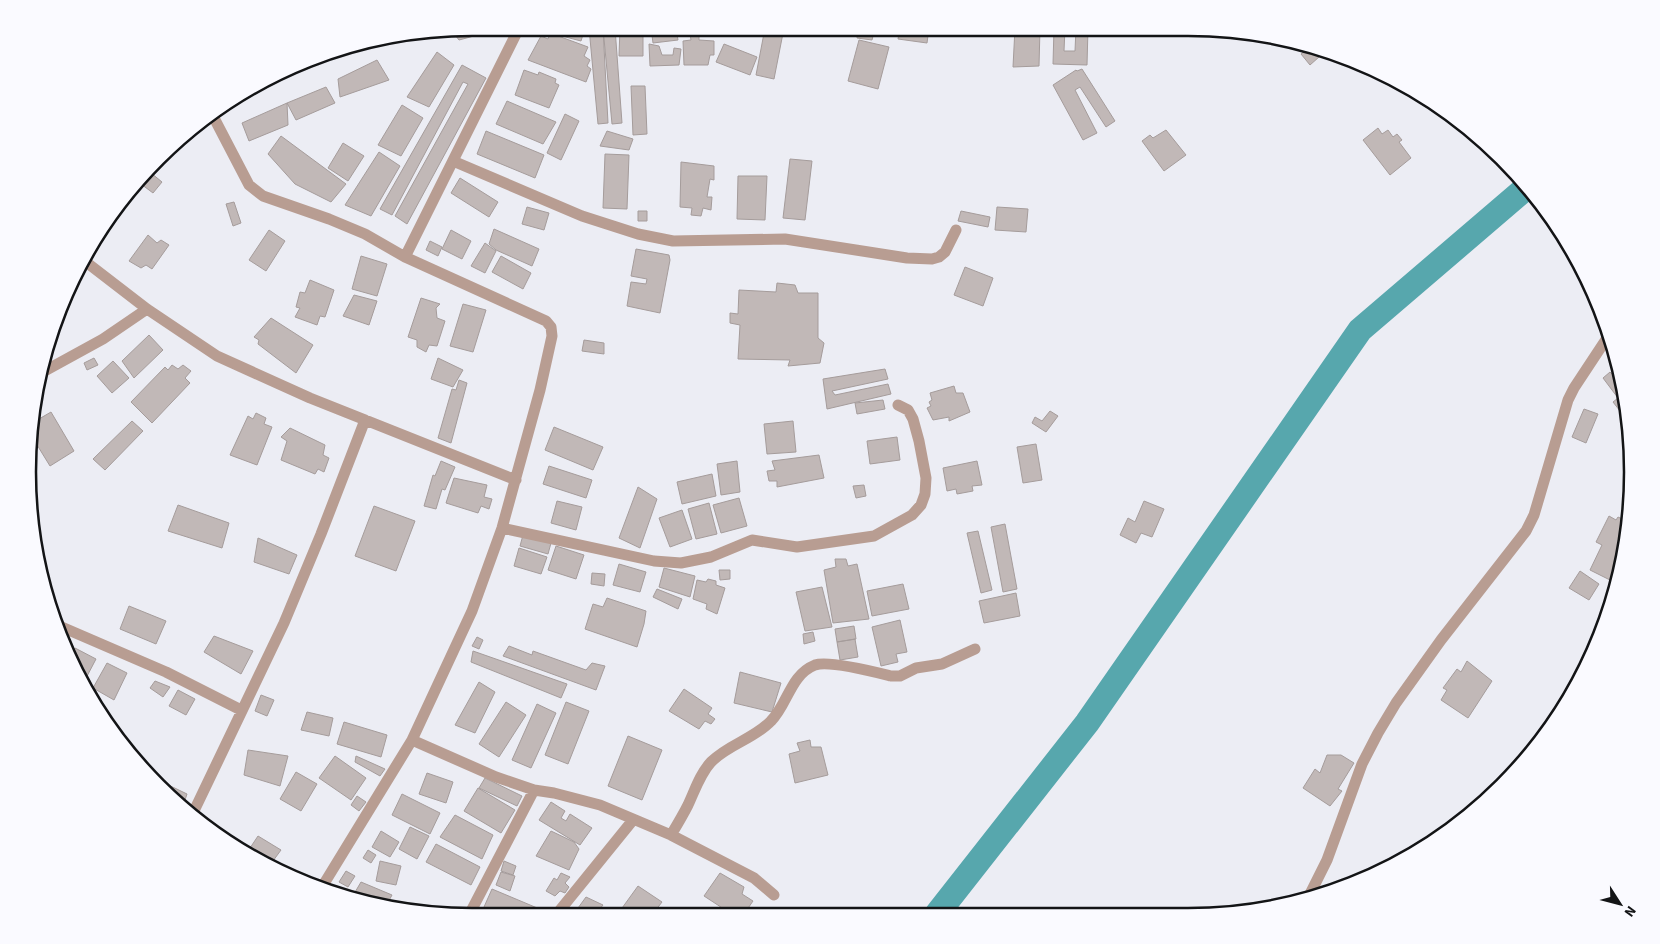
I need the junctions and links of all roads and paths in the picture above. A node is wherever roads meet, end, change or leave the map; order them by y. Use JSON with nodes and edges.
{"nodes":[{"id":1,"x":515,"y":36,"type":"edge"},
{"id":2,"x":215,"y":120,"type":"edge"},
{"id":3,"x":453,"y":161,"type":"junction"},
{"id":4,"x":956,"y":230,"type":"dead end"},
{"id":5,"x":405,"y":257,"type":"junction"},
{"id":6,"x":89,"y":264,"type":"edge"},
{"id":7,"x":146,"y":309,"type":"junction"},
{"id":8,"x":1604,"y":342,"type":"edge"},
{"id":9,"x":49,"y":368,"type":"edge"},
{"id":10,"x":898,"y":405,"type":"dead end"},
{"id":11,"x":365,"y":420,"type":"junction"},
{"id":12,"x":516,"y":480,"type":"junction"},
{"id":13,"x":502,"y":528,"type":"junction"},
{"id":14,"x":65,"y":628,"type":"edge"},
{"id":15,"x":975,"y":649,"type":"dead end"},
{"id":16,"x":241,"y":710,"type":"junction"},
{"id":17,"x":412,"y":740,"type":"junction"},
{"id":18,"x":534,"y":790,"type":"junction"},
{"id":19,"x":195,"y":808,"type":"edge"},
{"id":20,"x":633,"y":820,"type":"junction"},
{"id":21,"x":671,"y":836,"type":"junction"},
{"id":22,"x":325,"y":882,"type":"edge"},
{"id":23,"x":1312,"y":890,"type":"edge"},
{"id":24,"x":774,"y":895,"type":"dead end"},
{"id":25,"x":473,"y":908,"type":"edge"},
{"id":26,"x":562,"y":908,"type":"edge"}],
"edges":[{"from":1,"to":3,"type":"street"},
{"from":2,"to":5,"type":"street"},
{"from":3,"to":4,"type":"street"},
{"from":3,"to":5,"type":"street"},
{"from":5,"to":12,"type":"street"},
{"from":6,"to":7,"type":"street"},
{"from":7,"to":9,"type":"street"},
{"from":7,"to":11,"type":"street"},
{"from":8,"to":23,"type":"street"},
{"from":10,"to":13,"type":"street"},
{"from":11,"to":12,"type":"street"},
{"from":11,"to":16,"type":"street"},
{"from":12,"to":13,"type":"street"},
{"from":13,"to":17,"type":"street"},
{"from":14,"to":16,"type":"street"},
{"from":15,"to":21,"type":"street"},
{"from":16,"to":19,"type":"street"},
{"from":17,"to":18,"type":"street"},
{"from":17,"to":22,"type":"street"},
{"from":18,"to":20,"type":"street"},
{"from":18,"to":25,"type":"street"},
{"from":20,"to":21,"type":"street"},
{"from":20,"to":26,"type":"street"},
{"from":21,"to":24,"type":"street"}]}
